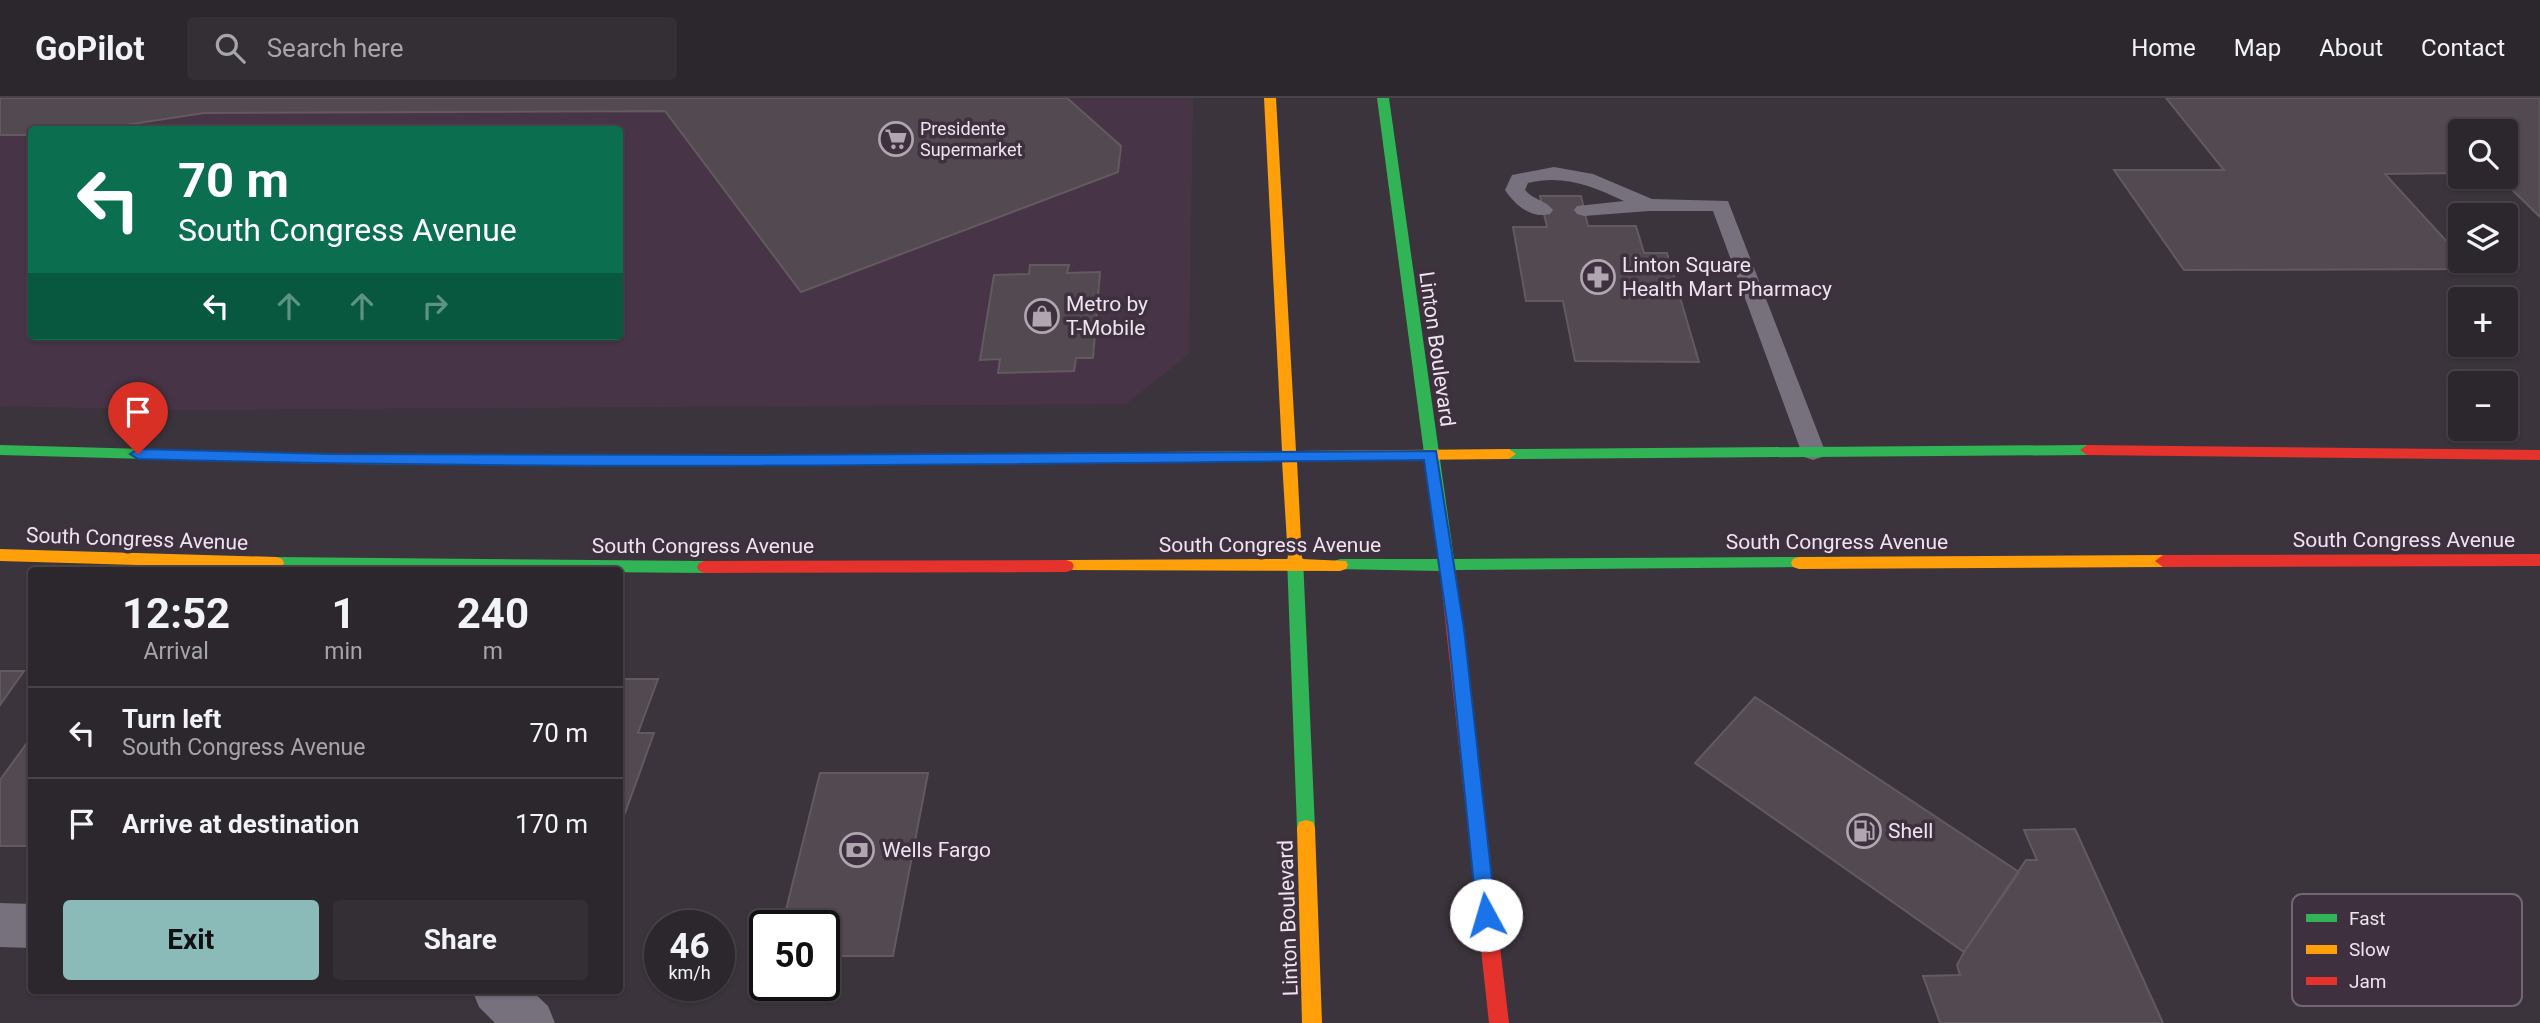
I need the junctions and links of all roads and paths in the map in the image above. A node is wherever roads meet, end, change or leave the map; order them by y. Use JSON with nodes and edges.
{"nodes":[{"id":1,"x":1270,"y":98,"type":"edge"},
{"id":2,"x":1383,"y":98,"type":"edge"},
{"id":3,"x":1649,"y":205,"type":"junction"},
{"id":4,"x":1543,"y":210,"type":"dead end"},
{"id":5,"x":1584,"y":210,"type":"dead end"},
{"id":6,"x":0,"y":450,"type":"edge"},
{"id":7,"x":1813,"y":451,"type":"junction"},
{"id":8,"x":2540,"y":454,"type":"edge"},
{"id":9,"x":1431,"y":455,"type":"junction"},
{"id":10,"x":1291,"y":457,"type":"junction"},
{"id":11,"x":0,"y":555,"type":"edge"},
{"id":12,"x":2540,"y":560,"type":"edge"},
{"id":13,"x":1296,"y":566,"type":"junction"},
{"id":14,"x":1447,"y":566,"type":"junction"},
{"id":15,"x":514,"y":567,"type":"edge"},
{"id":16,"x":623,"y":568,"type":"edge"},
{"id":17,"x":0,"y":925,"type":"edge"},
{"id":18,"x":28,"y":926,"type":"edge"},
{"id":19,"x":500,"y":994,"type":"edge"},
{"id":20,"x":530,"y":1023,"type":"edge"},
{"id":21,"x":1312,"y":1023,"type":"edge"},
{"id":22,"x":1499,"y":1023,"type":"edge"}],
"edges":[{"from":1,"to":10,"type":"main road","name":"Linton Boulevard"},
{"from":2,"to":9,"type":"main road","name":"Linton Boulevard"},
{"from":3,"to":4,"type":"lane"},
{"from":3,"to":5,"type":"lane"},
{"from":3,"to":7,"type":"lane"},
{"from":6,"to":10,"type":"main road"},
{"from":7,"to":8,"type":"main road"},
{"from":7,"to":9,"type":"main road"},
{"from":9,"to":10,"type":"main road"},
{"from":9,"to":14,"type":"main road","name":"Linton Boulevard"},
{"from":10,"to":13,"type":"main road","name":"Linton Boulevard"},
{"from":11,"to":15,"type":"main road","name":"South Congress Avenue"},
{"from":12,"to":14,"type":"main road","name":"South Congress Avenue"},
{"from":13,"to":14,"type":"main road","name":"South Congress Avenue"},
{"from":13,"to":16,"type":"main road","name":"South Congress Avenue"},
{"from":13,"to":21,"type":"main road","name":"Linton Boulevard"},
{"from":14,"to":22,"type":"main road","name":"Linton Boulevard"},
{"from":17,"to":18,"type":"street"},
{"from":19,"to":20,"type":"street"}]}
